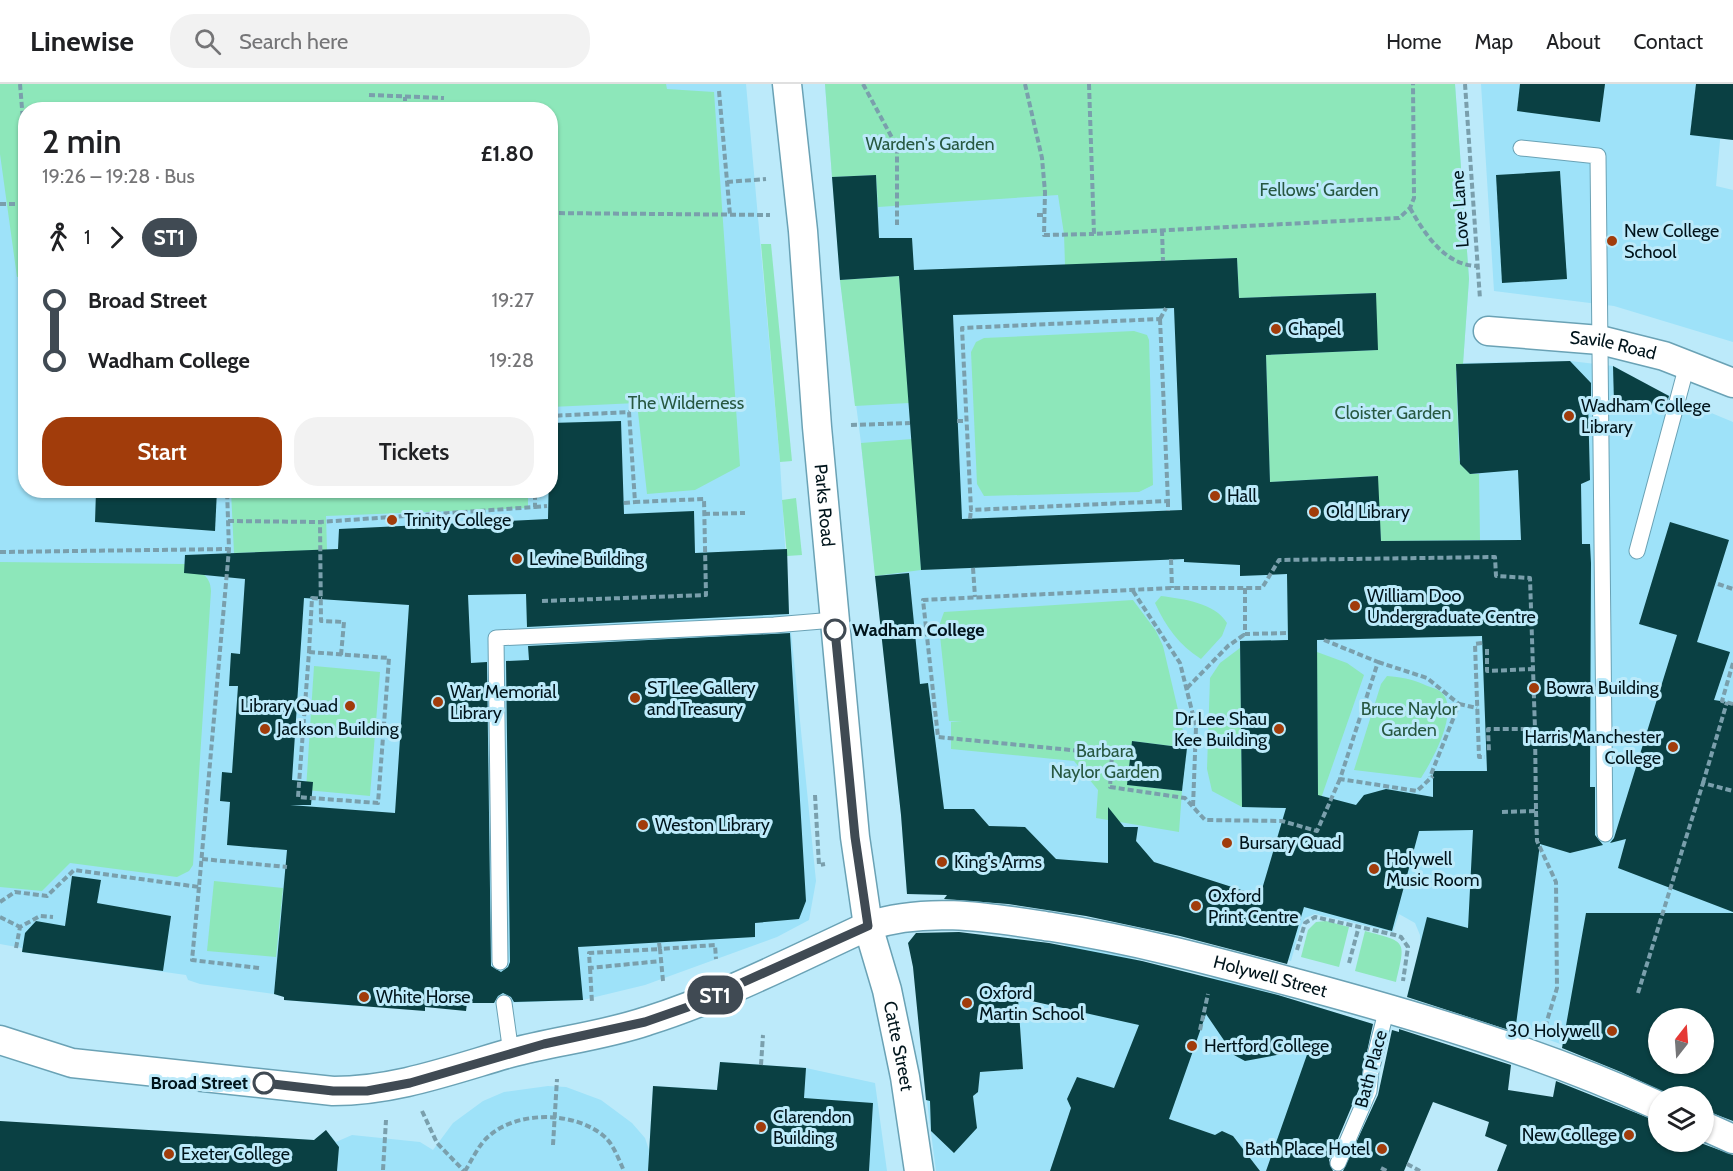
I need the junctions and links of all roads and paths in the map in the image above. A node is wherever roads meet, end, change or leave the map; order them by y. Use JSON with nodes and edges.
{"nodes":[{"id":1,"x":20,"y":84,"type":"edge"},
{"id":2,"x":787,"y":84,"type":"edge"},
{"id":3,"x":863,"y":84,"type":"edge"},
{"id":4,"x":1025,"y":84,"type":"edge"},
{"id":5,"x":1089,"y":84,"type":"edge"},
{"id":6,"x":1413,"y":84,"type":"edge"},
{"id":7,"x":1465,"y":84,"type":"edge"},
{"id":8,"x":719,"y":91,"type":"dead end"},
{"id":9,"x":369,"y":95,"type":"dead end"},
{"id":10,"x":405,"y":97,"type":"junction"},
{"id":11,"x":444,"y":99,"type":"dead end"},
{"id":12,"x":21,"y":102,"type":"edge"},
{"id":13,"x":405,"y":102,"type":"edge"},
{"id":14,"x":1521,"y":148,"type":"dead end"},
{"id":15,"x":754,"y":180,"type":"dead end"},
{"id":16,"x":727,"y":182,"type":"junction"},
{"id":17,"x":0,"y":204,"type":"edge"},
{"id":18,"x":18,"y":204,"type":"edge"},
{"id":19,"x":1410,"y":208,"type":"junction"},
{"id":20,"x":558,"y":213,"type":"edge"},
{"id":21,"x":730,"y":215,"type":"junction"},
{"id":22,"x":1037,"y":215,"type":"dead end"},
{"id":23,"x":1044,"y":215,"type":"junction"},
{"id":24,"x":759,"y":216,"type":"dead end"},
{"id":25,"x":897,"y":225,"type":"dead end"},
{"id":26,"x":1162,"y":230,"type":"junction"},
{"id":27,"x":1095,"y":234,"type":"junction"},
{"id":28,"x":1163,"y":261,"type":"dead end"},
{"id":29,"x":1478,"y":266,"type":"junction"},
{"id":30,"x":1167,"y":308,"type":"dead end"},
{"id":31,"x":1160,"y":318,"type":"junction"},
{"id":32,"x":1488,"y":332,"type":"joint"},
{"id":33,"x":1600,"y":340,"type":"junction"},
{"id":34,"x":1687,"y":364,"type":"junction"},
{"id":35,"x":1733,"y":383,"type":"edge"},
{"id":36,"x":558,"y":416,"type":"edge"},
{"id":37,"x":957,"y":421,"type":"dead end"},
{"id":38,"x":966,"y":421,"type":"junction"},
{"id":39,"x":910,"y":423,"type":"dead end"},
{"id":40,"x":817,"y":427,"type":"junction"},
{"id":41,"x":227,"y":498,"type":"edge"},
{"id":42,"x":535,"y":498,"type":"edge"},
{"id":43,"x":1168,"y":501,"type":"junction"},
{"id":44,"x":635,"y":502,"type":"junction"},
{"id":45,"x":624,"y":503,"type":"dead end"},
{"id":46,"x":548,"y":506,"type":"dead end"},
{"id":47,"x":535,"y":507,"type":"junction"},
{"id":48,"x":971,"y":510,"type":"junction"},
{"id":49,"x":1168,"y":511,"type":"dead end"},
{"id":50,"x":745,"y":513,"type":"dead end"},
{"id":51,"x":704,"y":514,"type":"junction"},
{"id":52,"x":970,"y":519,"type":"dead end"},
{"id":53,"x":228,"y":521,"type":"junction"},
{"id":54,"x":320,"y":522,"type":"junction"},
{"id":55,"x":229,"y":549,"type":"junction"},
{"id":56,"x":1637,"y":551,"type":"dead end"},
{"id":57,"x":0,"y":552,"type":"edge"},
{"id":58,"x":1171,"y":559,"type":"dead end"},
{"id":59,"x":973,"y":568,"type":"dead end"},
{"id":60,"x":1718,"y":584,"type":"dead end"},
{"id":61,"x":1172,"y":588,"type":"junction"},
{"id":62,"x":1245,"y":588,"type":"junction"},
{"id":63,"x":1733,"y":589,"type":"edge"},
{"id":64,"x":1133,"y":590,"type":"junction"},
{"id":65,"x":975,"y":597,"type":"junction"},
{"id":66,"x":322,"y":599,"type":"junction"},
{"id":67,"x":542,"y":600,"type":"dead end"},
{"id":68,"x":834,"y":620,"type":"junction"},
{"id":69,"x":1288,"y":633,"type":"dead end"},
{"id":70,"x":1245,"y":634,"type":"junction"},
{"id":71,"x":1324,"y":640,"type":"dead end"},
{"id":72,"x":1482,"y":643,"type":"dead end"},
{"id":73,"x":1487,"y":650,"type":"dead end"},
{"id":74,"x":309,"y":652,"type":"junction"},
{"id":75,"x":341,"y":655,"type":"junction"},
{"id":76,"x":1378,"y":662,"type":"junction"},
{"id":77,"x":1733,"y":663,"type":"edge"},
{"id":78,"x":1533,"y":669,"type":"junction"},
{"id":79,"x":1187,"y":688,"type":"junction"},
{"id":80,"x":1727,"y":702,"type":"junction"},
{"id":81,"x":1459,"y":704,"type":"junction"},
{"id":82,"x":1733,"y":704,"type":"edge"},
{"id":83,"x":1477,"y":708,"type":"junction"},
{"id":84,"x":1535,"y":729,"type":"junction"},
{"id":85,"x":1489,"y":752,"type":"dead end"},
{"id":86,"x":1485,"y":757,"type":"dead end"},
{"id":87,"x":1340,"y":779,"type":"junction"},
{"id":88,"x":1703,"y":783,"type":"junction"},
{"id":89,"x":814,"y":790,"type":"dead end"},
{"id":90,"x":1733,"y":791,"type":"edge"},
{"id":91,"x":1193,"y":807,"type":"junction"},
{"id":92,"x":1536,"y":811,"type":"junction"},
{"id":93,"x":1502,"y":812,"type":"dead end"},
{"id":94,"x":1605,"y":834,"type":"dead end"},
{"id":95,"x":202,"y":859,"type":"junction"},
{"id":96,"x":832,"y":864,"type":"dead end"},
{"id":97,"x":287,"y":867,"type":"dead end"},
{"id":98,"x":199,"y":887,"type":"junction"},
{"id":99,"x":0,"y":902,"type":"edge"},
{"id":100,"x":0,"y":917,"type":"edge"},
{"id":101,"x":53,"y":917,"type":"dead end"},
{"id":102,"x":868,"y":926,"type":"junction"},
{"id":103,"x":1359,"y":926,"type":"junction"},
{"id":104,"x":20,"y":927,"type":"junction"},
{"id":105,"x":659,"y":943,"type":"dead end"},
{"id":106,"x":715,"y":945,"type":"dead end"},
{"id":107,"x":16,"y":948,"type":"dead end"},
{"id":108,"x":660,"y":950,"type":"junction"},
{"id":109,"x":1294,"y":960,"type":"dead end"},
{"id":110,"x":661,"y":961,"type":"junction"},
{"id":111,"x":500,"y":962,"type":"dead end"},
{"id":112,"x":1348,"y":967,"type":"dead end"},
{"id":113,"x":259,"y":968,"type":"dead end"},
{"id":114,"x":590,"y":968,"type":"junction"},
{"id":115,"x":663,"y":990,"type":"dead end"},
{"id":116,"x":1638,"y":993,"type":"dead end"},
{"id":117,"x":1208,"y":994,"type":"dead end"},
{"id":118,"x":1394,"y":1000,"type":"junction"},
{"id":119,"x":504,"y":1003,"type":"dead end"},
{"id":120,"x":592,"y":1007,"type":"dead end"},
{"id":121,"x":1545,"y":1027,"type":"dead end"},
{"id":122,"x":1200,"y":1030,"type":"dead end"},
{"id":123,"x":763,"y":1035,"type":"dead end"},
{"id":124,"x":0,"y":1040,"type":"edge"},
{"id":125,"x":511,"y":1053,"type":"junction"},
{"id":126,"x":761,"y":1065,"type":"dead end"},
{"id":127,"x":557,"y":1079,"type":"dead end"},
{"id":128,"x":1648,"y":1101,"type":"edge"},
{"id":129,"x":420,"y":1108,"type":"dead end"},
{"id":130,"x":386,"y":1115,"type":"dead end"},
{"id":131,"x":555,"y":1117,"type":"junction"},
{"id":132,"x":1714,"y":1130,"type":"edge"},
{"id":133,"x":1733,"y":1139,"type":"edge"},
{"id":134,"x":553,"y":1145,"type":"dead end"},
{"id":135,"x":1338,"y":1163,"type":"dead end"},
{"id":136,"x":1407,"y":1164,"type":"dead end"},
{"id":137,"x":1381,"y":1168,"type":"dead end"},
{"id":138,"x":383,"y":1170,"type":"edge"},
{"id":139,"x":465,"y":1171,"type":"edge"},
{"id":140,"x":624,"y":1171,"type":"edge"},
{"id":141,"x":919,"y":1171,"type":"edge"},
{"id":142,"x":1387,"y":1171,"type":"edge"},
{"id":143,"x":1420,"y":1171,"type":"edge"}],
"edges":[{"from":1,"to":12,"type":"path"},
{"from":2,"to":40,"type":"street","name":"Parks Road"},
{"from":3,"to":25,"type":"path"},
{"from":4,"to":23,"type":"path"},
{"from":5,"to":27,"type":"path"},
{"from":6,"to":19,"type":"path"},
{"from":7,"to":29,"type":"path","name":"Love Lane"},
{"from":8,"to":16,"type":"path"},
{"from":9,"to":10,"type":"path"},
{"from":10,"to":11,"type":"path"},
{"from":10,"to":13,"type":"path"},
{"from":14,"to":33,"type":"lane"},
{"from":15,"to":16,"type":"path"},
{"from":16,"to":21,"type":"path"},
{"from":17,"to":18,"type":"path"},
{"from":19,"to":26,"type":"path"},
{"from":19,"to":29,"type":"path"},
{"from":20,"to":21,"type":"path"},
{"from":21,"to":24,"type":"path"},
{"from":22,"to":23,"type":"path"},
{"from":23,"to":27,"type":"path"},
{"from":26,"to":27,"type":"path"},
{"from":26,"to":28,"type":"path"},
{"from":29,"to":32,"type":"path","name":"Love Lane"},
{"from":30,"to":31,"type":"path"},
{"from":31,"to":38,"type":"path"},
{"from":31,"to":43,"type":"path"},
{"from":32,"to":33,"type":"street","name":"Savile Road"},
{"from":33,"to":34,"type":"street","name":"Savile Road"},
{"from":33,"to":94,"type":"lane"},
{"from":34,"to":35,"type":"street","name":"Savile Road"},
{"from":34,"to":56,"type":"lane"},
{"from":36,"to":44,"type":"path"},
{"from":37,"to":38,"type":"path"},
{"from":38,"to":48,"type":"path"},
{"from":39,"to":40,"type":"path"},
{"from":40,"to":68,"type":"street","name":"Parks Road"},
{"from":41,"to":53,"type":"path"},
{"from":42,"to":47,"type":"path"},
{"from":43,"to":48,"type":"path"},
{"from":43,"to":49,"type":"path"},
{"from":44,"to":45,"type":"path"},
{"from":44,"to":51,"type":"path"},
{"from":46,"to":47,"type":"path"},
{"from":47,"to":54,"type":"path"},
{"from":48,"to":52,"type":"path"},
{"from":50,"to":51,"type":"path"},
{"from":51,"to":67,"type":"path"},
{"from":53,"to":54,"type":"path"},
{"from":53,"to":55,"type":"path"},
{"from":54,"to":66,"type":"path"},
{"from":55,"to":57,"type":"path"},
{"from":55,"to":95,"type":"path"},
{"from":58,"to":61,"type":"path"},
{"from":59,"to":65,"type":"path"},
{"from":60,"to":63,"type":"path"},
{"from":61,"to":62,"type":"path"},
{"from":61,"to":64,"type":"path"},
{"from":62,"to":70,"type":"path"},
{"from":62,"to":78,"type":"path"},
{"from":64,"to":65,"type":"path"},
{"from":64,"to":79,"type":"path"},
{"from":65,"to":91,"type":"path"},
{"from":66,"to":74,"type":"path"},
{"from":66,"to":75,"type":"path"},
{"from":68,"to":102,"type":"street","name":"Parks Road"},
{"from":68,"to":111,"type":"lane"},
{"from":69,"to":70,"type":"path"},
{"from":70,"to":79,"type":"path"},
{"from":71,"to":76,"type":"path"},
{"from":72,"to":83,"type":"path"},
{"from":73,"to":78,"type":"path"},
{"from":74,"to":75,"type":"path"},
{"from":74,"to":75,"type":"path"},
{"from":76,"to":81,"type":"path"},
{"from":76,"to":87,"type":"path"},
{"from":77,"to":80,"type":"path"},
{"from":78,"to":84,"type":"path"},
{"from":79,"to":91,"type":"path"},
{"from":80,"to":82,"type":"path"},
{"from":80,"to":88,"type":"path"},
{"from":81,"to":83,"type":"path"},
{"from":81,"to":87,"type":"path"},
{"from":83,"to":86,"type":"path"},
{"from":84,"to":85,"type":"path"},
{"from":84,"to":92,"type":"path"},
{"from":87,"to":91,"type":"path"},
{"from":88,"to":90,"type":"path"},
{"from":88,"to":116,"type":"path"},
{"from":89,"to":96,"type":"path"},
{"from":92,"to":93,"type":"path"},
{"from":92,"to":121,"type":"path"},
{"from":95,"to":97,"type":"path"},
{"from":95,"to":98,"type":"path"},
{"from":98,"to":99,"type":"path"},
{"from":98,"to":113,"type":"path"},
{"from":100,"to":104,"type":"path"},
{"from":101,"to":104,"type":"path"},
{"from":102,"to":118,"type":"street","name":"Holywell Street"},
{"from":102,"to":125,"type":"street"},
{"from":102,"to":141,"type":"street","name":"Catte Street"},
{"from":103,"to":109,"type":"path"},
{"from":103,"to":112,"type":"path"},
{"from":103,"to":118,"type":"path"},
{"from":104,"to":107,"type":"path"},
{"from":105,"to":108,"type":"path"},
{"from":106,"to":108,"type":"path"},
{"from":108,"to":110,"type":"path"},
{"from":108,"to":114,"type":"path"},
{"from":110,"to":114,"type":"path"},
{"from":110,"to":115,"type":"path"},
{"from":114,"to":120,"type":"path"},
{"from":117,"to":122,"type":"path"},
{"from":118,"to":128,"type":"street","name":"Holywell Street"},
{"from":118,"to":135,"type":"lane","name":"Bath Place"},
{"from":119,"to":125,"type":"lane"},
{"from":123,"to":126,"type":"path"},
{"from":124,"to":125,"type":"street"},
{"from":127,"to":131,"type":"path"},
{"from":129,"to":139,"type":"path"},
{"from":130,"to":138,"type":"path"},
{"from":131,"to":134,"type":"path"},
{"from":131,"to":139,"type":"path"},
{"from":131,"to":140,"type":"path"},
{"from":132,"to":133,"type":"street"},
{"from":136,"to":143,"type":"path"},
{"from":137,"to":142,"type":"path"}]}
